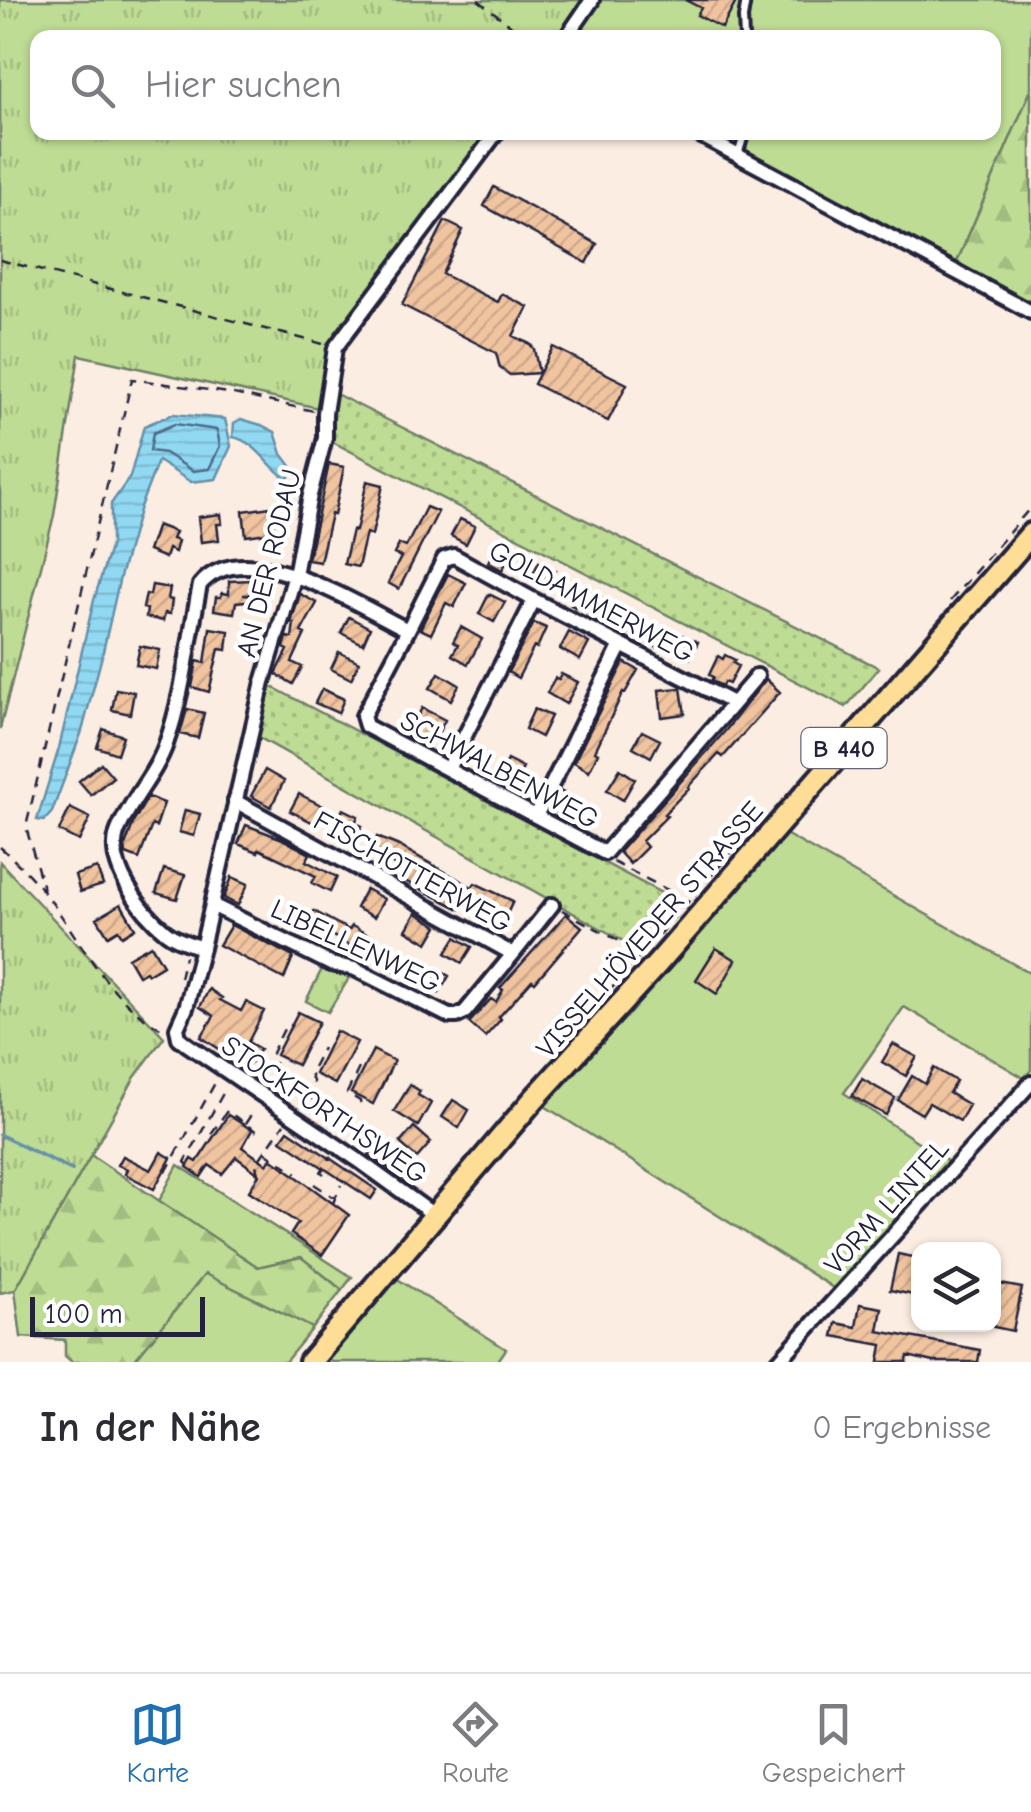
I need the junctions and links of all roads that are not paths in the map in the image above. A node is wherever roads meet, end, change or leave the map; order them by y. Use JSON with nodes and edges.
{"nodes":[{"id":1,"x":592,"y":0,"type":"edge"},
{"id":2,"x":746,"y":0,"type":"edge"},
{"id":3,"x":571,"y":30,"type":"edge"},
{"id":4,"x":744,"y":30,"type":"edge"},
{"id":5,"x":491,"y":140,"type":"edge"},
{"id":6,"x":709,"y":140,"type":"edge"},
{"id":7,"x":743,"y":140,"type":"edge"},
{"id":8,"x":738,"y":156,"type":"junction"},
{"id":9,"x":1031,"y":312,"type":"edge"},
{"id":10,"x":1031,"y":534,"type":"edge"},
{"id":11,"x":296,"y":575,"type":"junction"},
{"id":12,"x":534,"y":600,"type":"junction"},
{"id":13,"x":408,"y":630,"type":"junction"},
{"id":14,"x":621,"y":645,"type":"junction"},
{"id":15,"x":757,"y":676,"type":"dead end"},
{"id":16,"x":734,"y":703,"type":"junction"},
{"id":17,"x":448,"y":768,"type":"junction"},
{"id":18,"x":234,"y":802,"type":"junction"},
{"id":19,"x":536,"y":816,"type":"junction"},
{"id":20,"x":212,"y":906,"type":"junction"},
{"id":21,"x":552,"y":906,"type":"road end"},
{"id":22,"x":202,"y":948,"type":"junction"},
{"id":23,"x":513,"y":954,"type":"junction"},
{"id":24,"x":188,"y":1046,"type":"joint"},
{"id":25,"x":1031,"y":1084,"type":"edge"},
{"id":26,"x":434,"y":1215,"type":"junction"},
{"id":27,"x":310,"y":1362,"type":"edge"},
{"id":28,"x":778,"y":1362,"type":"edge"}],
"edges":[{"from":1,"to":3,"type":"street"},
{"from":2,"to":4,"type":"lane"},
{"from":5,"to":11,"type":"street","name":"AN DER RODAU"},
{"from":6,"to":8,"type":"street"},
{"from":7,"to":8,"type":"lane"},
{"from":8,"to":9,"type":"street"},
{"from":10,"to":26,"type":"main road","name":"VISSELHÖVEDER STRASSE","number":"B 440"},
{"from":11,"to":13,"type":"street"},
{"from":11,"to":18,"type":"street","name":"AN DER RODAU"},
{"from":11,"to":22,"type":"street"},
{"from":12,"to":13,"type":"street","name":"GOLDAMMERWEG"},
{"from":12,"to":14,"type":"street","name":"GOLDAMMERWEG"},
{"from":12,"to":17,"type":"street"},
{"from":13,"to":17,"type":"street","name":"SCHWALBENWEG"},
{"from":14,"to":16,"type":"street","name":"GOLDAMMERWEG"},
{"from":14,"to":19,"type":"street"},
{"from":15,"to":16,"type":"street"},
{"from":16,"to":19,"type":"street","name":"SCHWALBENWEG"},
{"from":17,"to":19,"type":"street","name":"SCHWALBENWEG"},
{"from":18,"to":20,"type":"street","name":"AN DER RODAU"},
{"from":18,"to":23,"type":"street","name":"FISCHOTTERWEG"},
{"from":20,"to":22,"type":"street","name":"AN DER RODAU"},
{"from":20,"to":23,"type":"street","name":"LIBELLENWEG"},
{"from":21,"to":23,"type":"street","name":"FISCHOTTERWEG"},
{"from":22,"to":24,"type":"street","name":"AN DER RODAU"},
{"from":24,"to":26,"type":"street","name":"STOCKFORTHSWEG"},
{"from":25,"to":28,"type":"street","name":"VORM LINTEL"},
{"from":26,"to":27,"type":"main road","name":"VISSELHÖVEDER STRASSE","number":"B 440"}]}
